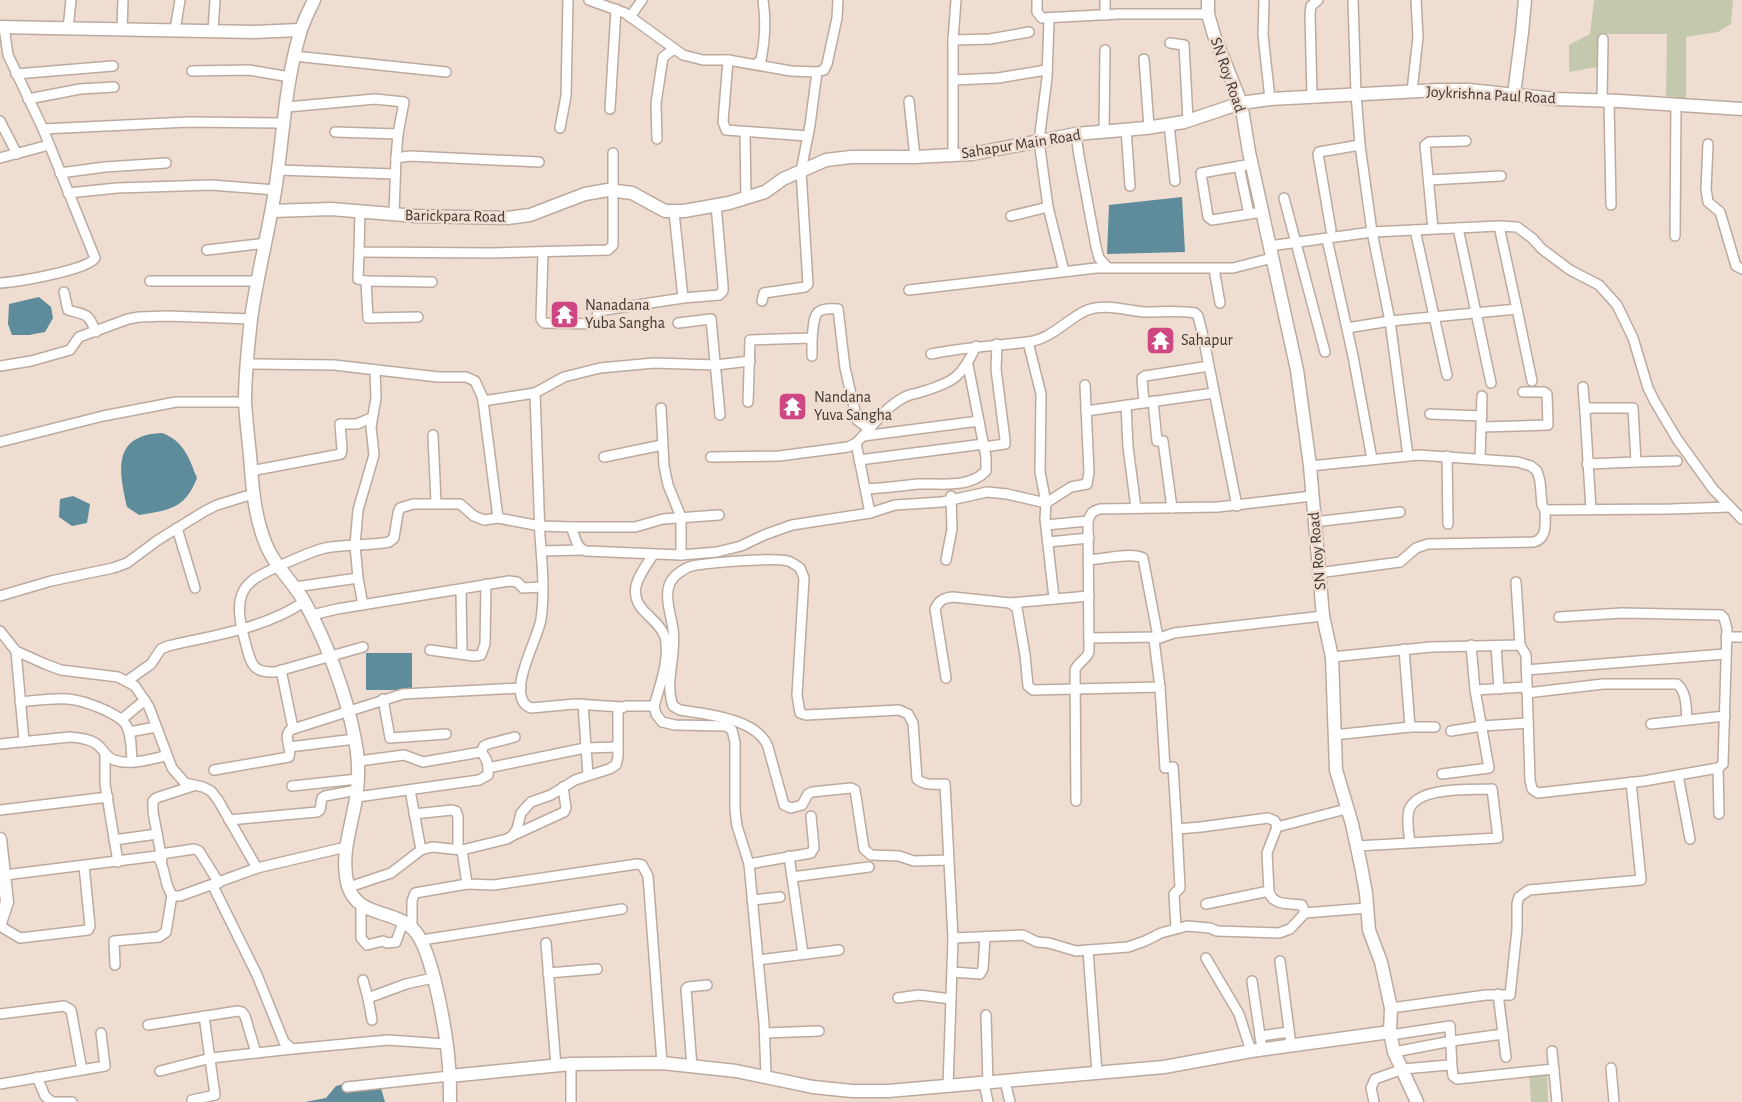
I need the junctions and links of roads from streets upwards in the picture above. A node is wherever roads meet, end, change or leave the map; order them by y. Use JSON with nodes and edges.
{"nodes":[{"id":1,"x":71,"y":0,"type":"edge"},
{"id":2,"x":123,"y":0,"type":"edge"},
{"id":3,"x":180,"y":0,"type":"edge"},
{"id":4,"x":214,"y":0,"type":"edge"},
{"id":5,"x":314,"y":0,"type":"edge"},
{"id":6,"x":568,"y":0,"type":"edge"},
{"id":7,"x":589,"y":0,"type":"edge"},
{"id":8,"x":642,"y":0,"type":"edge"},
{"id":9,"x":763,"y":0,"type":"edge"},
{"id":10,"x":838,"y":0,"type":"edge"},
{"id":11,"x":956,"y":0,"type":"edge"},
{"id":12,"x":1037,"y":0,"type":"edge"},
{"id":13,"x":1105,"y":0,"type":"edge"},
{"id":14,"x":1208,"y":0,"type":"edge"},
{"id":15,"x":1264,"y":0,"type":"edge"},
{"id":16,"x":1318,"y":0,"type":"edge"},
{"id":17,"x":1342,"y":0,"type":"edge"},
{"id":18,"x":1416,"y":0,"type":"edge"},
{"id":19,"x":1525,"y":0,"type":"edge"},
{"id":20,"x":1353,"y":1,"type":"edge"},
{"id":21,"x":616,"y":9,"type":"junction"},
{"id":22,"x":1208,"y":14,"type":"junction"},
{"id":23,"x":1105,"y":15,"type":"junction"},
{"id":24,"x":630,"y":17,"type":"junction"},
{"id":25,"x":1049,"y":19,"type":"junction"},
{"id":26,"x":2,"y":27,"type":"edge"},
{"id":27,"x":68,"y":29,"type":"junction"},
{"id":28,"x":122,"y":30,"type":"junction"},
{"id":29,"x":175,"y":30,"type":"junction"},
{"id":30,"x":300,"y":30,"type":"junction"},
{"id":31,"x":213,"y":31,"type":"junction"},
{"id":32,"x":1029,"y":32,"type":"dead end"},
{"id":33,"x":1603,"y":39,"type":"dead end"},
{"id":34,"x":954,"y":40,"type":"junction"},
{"id":35,"x":1170,"y":43,"type":"dead end"},
{"id":36,"x":674,"y":49,"type":"junction"},
{"id":37,"x":1105,"y":50,"type":"dead end"},
{"id":38,"x":294,"y":57,"type":"junction"},
{"id":39,"x":1144,"y":59,"type":"dead end"},
{"id":40,"x":728,"y":60,"type":"junction"},
{"id":41,"x":756,"y":64,"type":"junction"},
{"id":42,"x":113,"y":66,"type":"dead end"},
{"id":43,"x":1046,"y":70,"type":"junction"},
{"id":44,"x":192,"y":71,"type":"dead end"},
{"id":45,"x":446,"y":72,"type":"dead end"},
{"id":46,"x":817,"y":72,"type":"junction"},
{"id":47,"x":16,"y":74,"type":"junction"},
{"id":48,"x":290,"y":77,"type":"junction"},
{"id":49,"x":954,"y":80,"type":"junction"},
{"id":50,"x":114,"y":87,"type":"dead end"},
{"id":51,"x":1412,"y":91,"type":"junction"},
{"id":52,"x":1356,"y":94,"type":"junction"},
{"id":53,"x":1514,"y":94,"type":"junction"},
{"id":54,"x":1312,"y":96,"type":"junction"},
{"id":55,"x":28,"y":99,"type":"junction"},
{"id":56,"x":1270,"y":99,"type":"junction"},
{"id":57,"x":1605,"y":100,"type":"junction"},
{"id":58,"x":909,"y":101,"type":"dead end"},
{"id":59,"x":1241,"y":103,"type":"junction"},
{"id":60,"x":1676,"y":104,"type":"junction"},
{"id":61,"x":286,"y":106,"type":"junction"},
{"id":62,"x":610,"y":109,"type":"dead end"},
{"id":63,"x":1742,"y":109,"type":"edge"},
{"id":64,"x":1188,"y":120,"type":"junction"},
{"id":65,"x":0,"y":121,"type":"edge"},
{"id":66,"x":284,"y":123,"type":"junction"},
{"id":67,"x":1169,"y":124,"type":"junction"},
{"id":68,"x":1149,"y":127,"type":"junction"},
{"id":69,"x":560,"y":128,"type":"dead end"},
{"id":70,"x":43,"y":129,"type":"junction"},
{"id":71,"x":1126,"y":129,"type":"junction"},
{"id":72,"x":1104,"y":131,"type":"junction"},
{"id":73,"x":335,"y":132,"type":"dead end"},
{"id":74,"x":745,"y":132,"type":"junction"},
{"id":75,"x":398,"y":134,"type":"junction"},
{"id":76,"x":1076,"y":134,"type":"junction"},
{"id":77,"x":808,"y":136,"type":"junction"},
{"id":78,"x":657,"y":139,"type":"dead end"},
{"id":79,"x":1039,"y":141,"type":"junction"},
{"id":80,"x":1466,"y":141,"type":"dead end"},
{"id":81,"x":1708,"y":144,"type":"dead end"},
{"id":82,"x":49,"y":145,"type":"junction"},
{"id":83,"x":1360,"y":145,"type":"junction"},
{"id":84,"x":613,"y":153,"type":"dead end"},
{"id":85,"x":17,"y":154,"type":"junction"},
{"id":86,"x":953,"y":154,"type":"junction"},
{"id":87,"x":915,"y":157,"type":"junction"},
{"id":88,"x":0,"y":158,"type":"edge"},
{"id":89,"x":396,"y":158,"type":"junction"},
{"id":90,"x":539,"y":162,"type":"dead end"},
{"id":91,"x":166,"y":163,"type":"dead end"},
{"id":92,"x":1245,"y":165,"type":"junction"},
{"id":93,"x":278,"y":170,"type":"junction"},
{"id":94,"x":801,"y":171,"type":"junction"},
{"id":95,"x":60,"y":173,"type":"junction"},
{"id":96,"x":395,"y":174,"type":"junction"},
{"id":97,"x":1501,"y":176,"type":"dead end"},
{"id":98,"x":1429,"y":180,"type":"junction"},
{"id":99,"x":1175,"y":181,"type":"dead end"},
{"id":100,"x":1130,"y":186,"type":"dead end"},
{"id":101,"x":275,"y":190,"type":"junction"},
{"id":102,"x":613,"y":190,"type":"junction"},
{"id":103,"x":1250,"y":190,"type":"junction"},
{"id":104,"x":68,"y":193,"type":"junction"},
{"id":105,"x":746,"y":198,"type":"junction"},
{"id":106,"x":1284,"y":198,"type":"dead end"},
{"id":107,"x":1611,"y":205,"type":"dead end"},
{"id":108,"x":716,"y":206,"type":"junction"},
{"id":109,"x":1048,"y":207,"type":"junction"},
{"id":110,"x":272,"y":211,"type":"junction"},
{"id":111,"x":360,"y":211,"type":"junction"},
{"id":112,"x":674,"y":212,"type":"junction"},
{"id":113,"x":1262,"y":212,"type":"junction"},
{"id":114,"x":394,"y":214,"type":"junction"},
{"id":115,"x":1249,"y":214,"type":"junction"},
{"id":116,"x":1011,"y":216,"type":"dead end"},
{"id":117,"x":1499,"y":226,"type":"junction"},
{"id":118,"x":1458,"y":228,"type":"junction"},
{"id":119,"x":1433,"y":229,"type":"junction"},
{"id":120,"x":1415,"y":230,"type":"junction"},
{"id":121,"x":1372,"y":232,"type":"junction"},
{"id":122,"x":1329,"y":234,"type":"junction"},
{"id":123,"x":1675,"y":236,"type":"dead end"},
{"id":124,"x":266,"y":243,"type":"junction"},
{"id":125,"x":1295,"y":243,"type":"junction"},
{"id":126,"x":207,"y":250,"type":"dead end"},
{"id":127,"x":359,"y":252,"type":"junction"},
{"id":128,"x":543,"y":252,"type":"junction"},
{"id":129,"x":1270,"y":252,"type":"junction"},
{"id":130,"x":1107,"y":267,"type":"junction"},
{"id":131,"x":1214,"y":269,"type":"junction"},
{"id":132,"x":1742,"y":269,"type":"edge"},
{"id":133,"x":1064,"y":271,"type":"junction"},
{"id":134,"x":150,"y":281,"type":"dead end"},
{"id":135,"x":258,"y":281,"type":"junction"},
{"id":136,"x":366,"y":281,"type":"junction"},
{"id":137,"x":432,"y":282,"type":"dead end"},
{"id":138,"x":0,"y":283,"type":"edge"},
{"id":139,"x":909,"y":290,"type":"dead end"},
{"id":140,"x":64,"y":292,"type":"dead end"},
{"id":141,"x":683,"y":298,"type":"junction"},
{"id":142,"x":762,"y":302,"type":"dead end"},
{"id":143,"x":1220,"y":303,"type":"dead end"},
{"id":144,"x":1517,"y":309,"type":"junction"},
{"id":145,"x":1475,"y":314,"type":"junction"},
{"id":146,"x":418,"y":316,"type":"dead end"},
{"id":147,"x":1434,"y":317,"type":"junction"},
{"id":148,"x":251,"y":319,"type":"junction"},
{"id":149,"x":1390,"y":321,"type":"junction"},
{"id":150,"x":678,"y":323,"type":"dead end"},
{"id":151,"x":1347,"y":328,"type":"junction"},
{"id":152,"x":96,"y":332,"type":"junction"},
{"id":153,"x":812,"y":338,"type":"junction"},
{"id":154,"x":1028,"y":342,"type":"junction"},
{"id":155,"x":997,"y":344,"type":"junction"},
{"id":156,"x":976,"y":346,"type":"junction"},
{"id":157,"x":1325,"y":352,"type":"dead end"},
{"id":158,"x":931,"y":354,"type":"dead end"},
{"id":159,"x":812,"y":356,"type":"dead end"},
{"id":160,"x":750,"y":361,"type":"junction"},
{"id":161,"x":248,"y":364,"type":"junction"},
{"id":162,"x":716,"y":365,"type":"junction"},
{"id":163,"x":968,"y":365,"type":"junction"},
{"id":164,"x":0,"y":366,"type":"edge"},
{"id":165,"x":1209,"y":366,"type":"junction"},
{"id":166,"x":375,"y":370,"type":"junction"},
{"id":167,"x":1447,"y":375,"type":"dead end"},
{"id":168,"x":1532,"y":381,"type":"dead end"},
{"id":169,"x":1491,"y":383,"type":"dead end"},
{"id":170,"x":1085,"y":385,"type":"dead end"},
{"id":171,"x":1583,"y":387,"type":"dead end"},
{"id":172,"x":1523,"y":392,"type":"dead end"},
{"id":173,"x":535,"y":393,"type":"junction"},
{"id":174,"x":1214,"y":393,"type":"junction"},
{"id":175,"x":1482,"y":396,"type":"dead end"},
{"id":176,"x":483,"y":401,"type":"junction"},
{"id":177,"x":245,"y":402,"type":"junction"},
{"id":178,"x":748,"y":402,"type":"dead end"},
{"id":179,"x":1149,"y":402,"type":"junction"},
{"id":180,"x":1126,"y":405,"type":"junction"},
{"id":181,"x":661,"y":408,"type":"dead end"},
{"id":182,"x":1086,"y":411,"type":"junction"},
{"id":183,"x":1585,"y":412,"type":"junction"},
{"id":184,"x":1430,"y":414,"type":"dead end"},
{"id":185,"x":720,"y":415,"type":"dead end"},
{"id":186,"x":1482,"y":416,"type":"junction"},
{"id":187,"x":371,"y":418,"type":"junction"},
{"id":188,"x":979,"y":421,"type":"junction"},
{"id":189,"x":1482,"y":427,"type":"junction"},
{"id":190,"x":866,"y":432,"type":"junction"},
{"id":191,"x":433,"y":435,"type":"dead end"},
{"id":192,"x":0,"y":442,"type":"edge"},
{"id":193,"x":856,"y":443,"type":"junction"},
{"id":194,"x":662,"y":445,"type":"junction"},
{"id":195,"x":984,"y":445,"type":"junction"},
{"id":196,"x":1408,"y":456,"type":"junction"},
{"id":197,"x":1447,"y":456,"type":"junction"},
{"id":198,"x":604,"y":457,"type":"dead end"},
{"id":199,"x":711,"y":457,"type":"dead end"},
{"id":200,"x":1480,"y":458,"type":"junction"},
{"id":201,"x":859,"y":459,"type":"junction"},
{"id":202,"x":1372,"y":459,"type":"junction"},
{"id":203,"x":1677,"y":461,"type":"dead end"},
{"id":204,"x":1636,"y":462,"type":"junction"},
{"id":205,"x":1587,"y":464,"type":"junction"},
{"id":206,"x":1310,"y":466,"type":"junction"},
{"id":207,"x":251,"y":471,"type":"junction"},
{"id":208,"x":952,"y":485,"type":"junction"},
{"id":209,"x":866,"y":489,"type":"junction"},
{"id":210,"x":253,"y":494,"type":"junction"},
{"id":211,"x":1312,"y":496,"type":"junction"},
{"id":212,"x":951,"y":500,"type":"junction"},
{"id":213,"x":436,"y":503,"type":"junction"},
{"id":214,"x":1046,"y":503,"type":"junction"},
{"id":215,"x":1237,"y":506,"type":"junction"},
{"id":216,"x":1729,"y":507,"type":"junction"},
{"id":217,"x":1136,"y":508,"type":"junction"},
{"id":218,"x":1172,"y":508,"type":"junction"},
{"id":219,"x":1545,"y":510,"type":"junction"},
{"id":220,"x":1591,"y":510,"type":"junction"},
{"id":221,"x":1400,"y":512,"type":"dead end"},
{"id":222,"x":870,"y":513,"type":"junction"},
{"id":223,"x":719,"y":515,"type":"dead end"},
{"id":224,"x":681,"y":517,"type":"junction"},
{"id":225,"x":498,"y":518,"type":"junction"},
{"id":226,"x":1742,"y":519,"type":"edge"},
{"id":227,"x":1088,"y":521,"type":"junction"},
{"id":228,"x":1314,"y":522,"type":"junction"},
{"id":229,"x":1448,"y":524,"type":"dead end"},
{"id":230,"x":1046,"y":525,"type":"junction"},
{"id":231,"x":540,"y":526,"type":"junction"},
{"id":232,"x":571,"y":526,"type":"junction"},
{"id":233,"x":177,"y":528,"type":"junction"},
{"id":234,"x":1089,"y":538,"type":"junction"},
{"id":235,"x":1048,"y":542,"type":"junction"},
{"id":236,"x":354,"y":545,"type":"junction"},
{"id":237,"x":582,"y":550,"type":"junction"},
{"id":238,"x":542,"y":551,"type":"junction"},
{"id":239,"x":653,"y":555,"type":"junction"},
{"id":240,"x":681,"y":555,"type":"junction"},
{"id":241,"x":946,"y":560,"type":"dead end"},
{"id":242,"x":1089,"y":560,"type":"junction"},
{"id":243,"x":280,"y":567,"type":"junction"},
{"id":244,"x":1318,"y":573,"type":"junction"},
{"id":245,"x":358,"y":578,"type":"junction"},
{"id":246,"x":1516,"y":582,"type":"dead end"},
{"id":247,"x":486,"y":585,"type":"junction"},
{"id":248,"x":295,"y":587,"type":"junction"},
{"id":249,"x":542,"y":587,"type":"junction"},
{"id":250,"x":195,"y":588,"type":"dead end"},
{"id":251,"x":461,"y":590,"type":"junction"},
{"id":252,"x":0,"y":596,"type":"edge"},
{"id":253,"x":1089,"y":596,"type":"junction"},
{"id":254,"x":1054,"y":598,"type":"junction"},
{"id":255,"x":304,"y":602,"type":"junction"},
{"id":256,"x":1010,"y":603,"type":"junction"},
{"id":257,"x":363,"y":605,"type":"junction"},
{"id":258,"x":312,"y":615,"type":"junction"},
{"id":259,"x":1323,"y":616,"type":"junction"},
{"id":260,"x":1559,"y":617,"type":"dead end"},
{"id":261,"x":243,"y":630,"type":"junction"},
{"id":262,"x":0,"y":631,"type":"edge"},
{"id":263,"x":1162,"y":636,"type":"junction"},
{"id":264,"x":1726,"y":637,"type":"junction"},
{"id":265,"x":1742,"y":637,"type":"edge"},
{"id":266,"x":1089,"y":638,"type":"junction"},
{"id":267,"x":1471,"y":645,"type":"junction"},
{"id":268,"x":1520,"y":645,"type":"junction"},
{"id":269,"x":1496,"y":646,"type":"junction"},
{"id":270,"x":363,"y":647,"type":"dead end"},
{"id":271,"x":1404,"y":649,"type":"junction"},
{"id":272,"x":430,"y":650,"type":"dead end"},
{"id":273,"x":16,"y":651,"type":"junction"},
{"id":274,"x":462,"y":654,"type":"junction"},
{"id":275,"x":1725,"y":654,"type":"junction"},
{"id":276,"x":329,"y":656,"type":"junction"},
{"id":277,"x":1332,"y":657,"type":"junction"},
{"id":278,"x":281,"y":670,"type":"junction"},
{"id":279,"x":1526,"y":670,"type":"junction"},
{"id":280,"x":946,"y":678,"type":"dead end"},
{"id":281,"x":128,"y":681,"type":"junction"},
{"id":282,"x":1160,"y":687,"type":"junction"},
{"id":283,"x":521,"y":688,"type":"junction"},
{"id":284,"x":1075,"y":689,"type":"junction"},
{"id":285,"x":1499,"y":689,"type":"junction"},
{"id":286,"x":1475,"y":690,"type":"junction"},
{"id":287,"x":1527,"y":690,"type":"junction"},
{"id":288,"x":383,"y":699,"type":"junction"},
{"id":289,"x":145,"y":700,"type":"junction"},
{"id":290,"x":20,"y":702,"type":"junction"},
{"id":291,"x":583,"y":704,"type":"junction"},
{"id":292,"x":654,"y":706,"type":"junction"},
{"id":293,"x":622,"y":707,"type":"junction"},
{"id":294,"x":348,"y":711,"type":"junction"},
{"id":295,"x":1725,"y":716,"type":"junction"},
{"id":296,"x":122,"y":719,"type":"junction"},
{"id":297,"x":1687,"y":720,"type":"junction"},
{"id":298,"x":1528,"y":723,"type":"junction"},
{"id":299,"x":1651,"y":724,"type":"dead end"},
{"id":300,"x":1482,"y":726,"type":"junction"},
{"id":301,"x":156,"y":727,"type":"junction"},
{"id":302,"x":1410,"y":727,"type":"junction"},
{"id":303,"x":1435,"y":727,"type":"dead end"},
{"id":304,"x":293,"y":729,"type":"junction"},
{"id":305,"x":1451,"y":731,"type":"dead end"},
{"id":306,"x":129,"y":732,"type":"junction"},
{"id":307,"x":446,"y":734,"type":"dead end"},
{"id":308,"x":1334,"y":735,"type":"junction"},
{"id":309,"x":515,"y":737,"type":"dead end"},
{"id":310,"x":355,"y":739,"type":"junction"},
{"id":311,"x":24,"y":741,"type":"junction"},
{"id":312,"x":0,"y":744,"type":"edge"},
{"id":313,"x":289,"y":747,"type":"junction"},
{"id":314,"x":618,"y":747,"type":"junction"},
{"id":315,"x":585,"y":748,"type":"junction"},
{"id":316,"x":481,"y":752,"type":"junction"},
{"id":317,"x":105,"y":755,"type":"junction"},
{"id":318,"x":166,"y":756,"type":"junction"},
{"id":319,"x":359,"y":761,"type":"junction"},
{"id":320,"x":132,"y":762,"type":"junction"},
{"id":321,"x":489,"y":768,"type":"junction"},
{"id":322,"x":1718,"y":768,"type":"junction"},
{"id":323,"x":214,"y":770,"type":"dead end"},
{"id":324,"x":1442,"y":774,"type":"dead end"},
{"id":325,"x":588,"y":775,"type":"junction"},
{"id":326,"x":1678,"y":775,"type":"junction"},
{"id":327,"x":1631,"y":782,"type":"junction"},
{"id":328,"x":195,"y":785,"type":"junction"},
{"id":329,"x":292,"y":786,"type":"dead end"},
{"id":330,"x":563,"y":787,"type":"junction"},
{"id":331,"x":357,"y":789,"type":"junction"},
{"id":332,"x":410,"y":790,"type":"junction"},
{"id":333,"x":108,"y":797,"type":"junction"},
{"id":334,"x":1076,"y":801,"type":"dead end"},
{"id":335,"x":1346,"y":809,"type":"junction"},
{"id":336,"x":0,"y":810,"type":"edge"},
{"id":337,"x":414,"y":814,"type":"junction"},
{"id":338,"x":1719,"y":814,"type":"dead end"},
{"id":339,"x":811,"y":816,"type":"dead end"},
{"id":340,"x":229,"y":820,"type":"junction"},
{"id":341,"x":1277,"y":827,"type":"junction"},
{"id":342,"x":1177,"y":829,"type":"junction"},
{"id":343,"x":157,"y":834,"type":"junction"},
{"id":344,"x":512,"y":836,"type":"junction"},
{"id":345,"x":0,"y":838,"type":"edge"},
{"id":346,"x":1690,"y":838,"type":"dead end"},
{"id":347,"x":114,"y":840,"type":"junction"},
{"id":348,"x":1410,"y":843,"type":"junction"},
{"id":349,"x":1357,"y":846,"type":"junction"},
{"id":350,"x":346,"y":847,"type":"junction"},
{"id":351,"x":460,"y":849,"type":"junction"},
{"id":352,"x":421,"y":850,"type":"junction"},
{"id":353,"x":789,"y":856,"type":"junction"},
{"id":354,"x":161,"y":858,"type":"junction"},
{"id":355,"x":949,"y":860,"type":"junction"},
{"id":356,"x":118,"y":862,"type":"junction"},
{"id":357,"x":749,"y":864,"type":"junction"},
{"id":358,"x":84,"y":866,"type":"junction"},
{"id":359,"x":869,"y":867,"type":"dead end"},
{"id":360,"x":257,"y":868,"type":"junction"},
{"id":361,"x":5,"y":875,"type":"junction"},
{"id":362,"x":792,"y":877,"type":"junction"},
{"id":363,"x":216,"y":884,"type":"junction"},
{"id":364,"x":467,"y":884,"type":"junction"},
{"id":365,"x":349,"y":887,"type":"junction"},
{"id":366,"x":1269,"y":891,"type":"junction"},
{"id":367,"x":172,"y":894,"type":"junction"},
{"id":368,"x":3,"y":896,"type":"edge"},
{"id":369,"x":780,"y":897,"type":"dead end"},
{"id":370,"x":752,"y":900,"type":"junction"},
{"id":371,"x":1206,"y":904,"type":"dead end"},
{"id":372,"x":361,"y":905,"type":"junction"},
{"id":373,"x":1367,"y":908,"type":"junction"},
{"id":374,"x":622,"y":909,"type":"dead end"},
{"id":375,"x":1305,"y":914,"type":"junction"},
{"id":376,"x":0,"y":924,"type":"edge"},
{"id":377,"x":408,"y":925,"type":"junction"},
{"id":378,"x":1176,"y":929,"type":"junction"},
{"id":379,"x":985,"y":937,"type":"junction"},
{"id":380,"x":953,"y":939,"type":"junction"},
{"id":381,"x":422,"y":940,"type":"junction"},
{"id":382,"x":546,"y":943,"type":"dead end"},
{"id":383,"x":839,"y":950,"type":"dead end"},
{"id":384,"x":1088,"y":950,"type":"junction"},
{"id":385,"x":803,"y":954,"type":"junction"},
{"id":386,"x":1206,"y":958,"type":"dead end"},
{"id":387,"x":758,"y":960,"type":"junction"},
{"id":388,"x":1280,"y":961,"type":"dead end"},
{"id":389,"x":115,"y":965,"type":"dead end"},
{"id":390,"x":597,"y":969,"type":"dead end"},
{"id":391,"x":952,"y":972,"type":"junction"},
{"id":392,"x":548,"y":973,"type":"junction"},
{"id":393,"x":433,"y":978,"type":"junction"},
{"id":394,"x":363,"y":980,"type":"dead end"},
{"id":395,"x":1252,"y":981,"type":"dead end"},
{"id":396,"x":707,"y":985,"type":"dead end"},
{"id":397,"x":1498,"y":994,"type":"junction"},
{"id":398,"x":368,"y":998,"type":"junction"},
{"id":399,"x":898,"y":998,"type":"dead end"},
{"id":400,"x":951,"y":999,"type":"junction"},
{"id":401,"x":1391,"y":1008,"type":"junction"},
{"id":402,"x":0,"y":1014,"type":"edge"},
{"id":403,"x":986,"y":1015,"type":"dead end"},
{"id":404,"x":204,"y":1016,"type":"junction"},
{"id":405,"x":372,"y":1020,"type":"dead end"},
{"id":406,"x":148,"y":1025,"type":"dead end"},
{"id":407,"x":819,"y":1031,"type":"dead end"},
{"id":408,"x":1289,"y":1032,"type":"junction"},
{"id":409,"x":101,"y":1033,"type":"dead end"},
{"id":410,"x":765,"y":1033,"type":"junction"},
{"id":411,"x":1391,"y":1034,"type":"junction"},
{"id":412,"x":1503,"y":1034,"type":"junction"},
{"id":413,"x":1260,"y":1036,"type":"junction"},
{"id":414,"x":1452,"y":1041,"type":"junction"},
{"id":415,"x":446,"y":1044,"type":"junction"},
{"id":416,"x":1291,"y":1046,"type":"junction"},
{"id":417,"x":292,"y":1049,"type":"junction"},
{"id":418,"x":1256,"y":1050,"type":"junction"},
{"id":419,"x":1552,"y":1051,"type":"dead end"},
{"id":420,"x":1394,"y":1052,"type":"junction"},
{"id":421,"x":256,"y":1053,"type":"junction"},
{"id":422,"x":1506,"y":1057,"type":"dead end"},
{"id":423,"x":211,"y":1058,"type":"junction"},
{"id":424,"x":571,"y":1064,"type":"junction"},
{"id":425,"x":662,"y":1064,"type":"junction"},
{"id":426,"x":556,"y":1066,"type":"junction"},
{"id":427,"x":693,"y":1067,"type":"junction"},
{"id":428,"x":1452,"y":1068,"type":"junction"},
{"id":429,"x":1611,"y":1068,"type":"dead end"},
{"id":430,"x":1403,"y":1069,"type":"junction"},
{"id":431,"x":1554,"y":1069,"type":"junction"},
{"id":432,"x":82,"y":1070,"type":"junction"},
{"id":433,"x":160,"y":1071,"type":"dead end"},
{"id":434,"x":1097,"y":1073,"type":"junction"},
{"id":435,"x":450,"y":1076,"type":"junction"},
{"id":436,"x":766,"y":1076,"type":"junction"},
{"id":437,"x":37,"y":1077,"type":"junction"},
{"id":438,"x":1005,"y":1082,"type":"junction"},
{"id":439,"x":986,"y":1083,"type":"junction"},
{"id":440,"x":0,"y":1084,"type":"edge"},
{"id":441,"x":347,"y":1087,"type":"dead end"},
{"id":442,"x":948,"y":1087,"type":"junction"},
{"id":443,"x":851,"y":1096,"type":"edge"},
{"id":444,"x":53,"y":1102,"type":"edge"},
{"id":445,"x":72,"y":1102,"type":"edge"},
{"id":446,"x":192,"y":1102,"type":"edge"},
{"id":447,"x":450,"y":1102,"type":"edge"},
{"id":448,"x":571,"y":1102,"type":"edge"},
{"id":449,"x":988,"y":1102,"type":"edge"},
{"id":450,"x":1010,"y":1102,"type":"edge"},
{"id":451,"x":1374,"y":1102,"type":"edge"},
{"id":452,"x":1417,"y":1102,"type":"edge"},
{"id":453,"x":1557,"y":1102,"type":"edge"},
{"id":454,"x":1614,"y":1102,"type":"edge"}],
"edges":[{"from":1,"to":27,"type":"street"},
{"from":2,"to":28,"type":"street"},
{"from":3,"to":29,"type":"street"},
{"from":4,"to":31,"type":"street"},
{"from":5,"to":30,"type":"street"},
{"from":6,"to":69,"type":"street"},
{"from":7,"to":21,"type":"street"},
{"from":8,"to":24,"type":"street"},
{"from":9,"to":41,"type":"street"},
{"from":10,"to":46,"type":"street"},
{"from":11,"to":34,"type":"street"},
{"from":12,"to":25,"type":"street"},
{"from":13,"to":23,"type":"street"},
{"from":14,"to":22,"type":"street","name":"SN Roy Road"},
{"from":15,"to":56,"type":"street"},
{"from":16,"to":54,"type":"street"},
{"from":17,"to":20,"type":"street"},
{"from":18,"to":51,"type":"street"},
{"from":19,"to":53,"type":"street"},
{"from":20,"to":52,"type":"street"},
{"from":21,"to":24,"type":"street"},
{"from":21,"to":62,"type":"street"},
{"from":22,"to":23,"type":"street"},
{"from":22,"to":59,"type":"street","name":"SN Roy Road"},
{"from":23,"to":25,"type":"street"},
{"from":24,"to":36,"type":"street"},
{"from":25,"to":43,"type":"street"},
{"from":26,"to":27,"type":"street"},
{"from":26,"to":47,"type":"street"},
{"from":27,"to":28,"type":"street"},
{"from":28,"to":29,"type":"street"},
{"from":29,"to":31,"type":"street"},
{"from":30,"to":31,"type":"street"},
{"from":30,"to":38,"type":"street"},
{"from":32,"to":34,"type":"street"},
{"from":33,"to":57,"type":"street"},
{"from":34,"to":49,"type":"street"},
{"from":35,"to":64,"type":"street"},
{"from":36,"to":40,"type":"street"},
{"from":36,"to":78,"type":"street"},
{"from":37,"to":72,"type":"street"},
{"from":38,"to":45,"type":"street"},
{"from":38,"to":48,"type":"street"},
{"from":39,"to":68,"type":"street"},
{"from":40,"to":41,"type":"street"},
{"from":40,"to":74,"type":"street"},
{"from":41,"to":46,"type":"street"},
{"from":42,"to":47,"type":"street"},
{"from":43,"to":49,"type":"street"},
{"from":43,"to":79,"type":"street"},
{"from":44,"to":48,"type":"street"},
{"from":46,"to":77,"type":"street"},
{"from":47,"to":55,"type":"street"},
{"from":48,"to":61,"type":"street"},
{"from":49,"to":86,"type":"street"},
{"from":50,"to":55,"type":"street"},
{"from":51,"to":52,"type":"street","name":"Joykrishna Paul Road"},
{"from":51,"to":53,"type":"street","name":"Joykrishna Paul Road"},
{"from":52,"to":54,"type":"street","name":"Joykrishna Paul Road"},
{"from":52,"to":83,"type":"street"},
{"from":53,"to":57,"type":"street","name":"Joykrishna Paul Road"},
{"from":54,"to":56,"type":"street","name":"Joykrishna Paul Road"},
{"from":55,"to":70,"type":"street"},
{"from":56,"to":59,"type":"street","name":"Joykrishna Paul Road"},
{"from":57,"to":60,"type":"street","name":"Joykrishna Paul Road"},
{"from":57,"to":107,"type":"street"},
{"from":58,"to":87,"type":"street"},
{"from":59,"to":64,"type":"street","name":"Sahapur Main Road"},
{"from":59,"to":92,"type":"street","name":"SN Roy Road"},
{"from":60,"to":63,"type":"street","name":"Joykrishna Paul Road"},
{"from":60,"to":123,"type":"street"},
{"from":61,"to":66,"type":"street"},
{"from":61,"to":75,"type":"street"},
{"from":64,"to":67,"type":"street","name":"Sahapur Main Road"},
{"from":65,"to":85,"type":"street"},
{"from":66,"to":70,"type":"street"},
{"from":66,"to":93,"type":"street"},
{"from":67,"to":68,"type":"street","name":"Sahapur Main Road"},
{"from":67,"to":99,"type":"street"},
{"from":68,"to":71,"type":"street","name":"Sahapur Main Road"},
{"from":70,"to":82,"type":"street"},
{"from":71,"to":72,"type":"street","name":"Sahapur Main Road"},
{"from":71,"to":100,"type":"street"},
{"from":72,"to":76,"type":"street","name":"Sahapur Main Road"},
{"from":73,"to":75,"type":"street"},
{"from":74,"to":77,"type":"street"},
{"from":74,"to":105,"type":"street"},
{"from":75,"to":89,"type":"street"},
{"from":76,"to":79,"type":"street","name":"Sahapur Main Road"},
{"from":76,"to":130,"type":"street"},
{"from":77,"to":94,"type":"street"},
{"from":79,"to":86,"type":"street","name":"Sahapur Main Road"},
{"from":79,"to":109,"type":"street"},
{"from":80,"to":98,"type":"street"},
{"from":81,"to":132,"type":"street"},
{"from":82,"to":85,"type":"street"},
{"from":82,"to":95,"type":"street"},
{"from":83,"to":121,"type":"street"},
{"from":83,"to":122,"type":"street"},
{"from":84,"to":102,"type":"street"},
{"from":85,"to":88,"type":"street"},
{"from":86,"to":87,"type":"street","name":"Sahapur Main Road"},
{"from":87,"to":94,"type":"street","name":"Sahapur Main Road"},
{"from":89,"to":90,"type":"street"},
{"from":89,"to":96,"type":"street"},
{"from":91,"to":95,"type":"street"},
{"from":92,"to":103,"type":"street","name":"SN Roy Road"},
{"from":92,"to":115,"type":"street"},
{"from":93,"to":96,"type":"street"},
{"from":93,"to":101,"type":"street"},
{"from":94,"to":105,"type":"street","name":"Barickpara Road"},
{"from":94,"to":142,"type":"street"},
{"from":95,"to":104,"type":"street"},
{"from":96,"to":114,"type":"street"},
{"from":97,"to":98,"type":"street"},
{"from":98,"to":119,"type":"street"},
{"from":101,"to":104,"type":"street"},
{"from":101,"to":110,"type":"street"},
{"from":102,"to":112,"type":"street","name":"Barickpara Road"},
{"from":102,"to":114,"type":"street","name":"Barickpara Road"},
{"from":102,"to":128,"type":"street"},
{"from":103,"to":113,"type":"street","name":"SN Roy Road"},
{"from":103,"to":115,"type":"street"},
{"from":104,"to":138,"type":"street"},
{"from":105,"to":108,"type":"street","name":"Barickpara Road"},
{"from":106,"to":125,"type":"street"},
{"from":108,"to":112,"type":"street","name":"Barickpara Road"},
{"from":108,"to":141,"type":"street"},
{"from":109,"to":116,"type":"street"},
{"from":109,"to":133,"type":"street"},
{"from":110,"to":111,"type":"street","name":"Barickpara Road"},
{"from":110,"to":124,"type":"street"},
{"from":111,"to":114,"type":"street","name":"Barickpara Road"},
{"from":111,"to":127,"type":"street"},
{"from":112,"to":141,"type":"street"},
{"from":113,"to":115,"type":"street"},
{"from":113,"to":129,"type":"street","name":"SN Roy Road"},
{"from":117,"to":118,"type":"street"},
{"from":117,"to":144,"type":"street"},
{"from":117,"to":216,"type":"street"},
{"from":118,"to":119,"type":"street"},
{"from":118,"to":145,"type":"street"},
{"from":119,"to":120,"type":"street"},
{"from":120,"to":121,"type":"street"},
{"from":120,"to":147,"type":"street"},
{"from":121,"to":122,"type":"street"},
{"from":121,"to":149,"type":"street"},
{"from":122,"to":125,"type":"street"},
{"from":122,"to":151,"type":"street"},
{"from":124,"to":126,"type":"street"},
{"from":124,"to":135,"type":"street"},
{"from":125,"to":129,"type":"street"},
{"from":125,"to":157,"type":"street"},
{"from":127,"to":128,"type":"street"},
{"from":127,"to":136,"type":"street"},
{"from":128,"to":141,"type":"street"},
{"from":129,"to":131,"type":"street"},
{"from":129,"to":206,"type":"street","name":"SN Roy Road"},
{"from":130,"to":131,"type":"street"},
{"from":130,"to":133,"type":"street"},
{"from":131,"to":143,"type":"street"},
{"from":133,"to":139,"type":"street"},
{"from":134,"to":135,"type":"street"},
{"from":135,"to":148,"type":"street"},
{"from":136,"to":137,"type":"street"},
{"from":136,"to":146,"type":"street"},
{"from":140,"to":152,"type":"street"},
{"from":144,"to":145,"type":"street"},
{"from":144,"to":168,"type":"street"},
{"from":145,"to":147,"type":"street"},
{"from":145,"to":169,"type":"street"},
{"from":147,"to":149,"type":"street"},
{"from":147,"to":167,"type":"street"},
{"from":148,"to":152,"type":"street"},
{"from":148,"to":161,"type":"street"},
{"from":149,"to":151,"type":"street"},
{"from":149,"to":196,"type":"street"},
{"from":150,"to":162,"type":"street"},
{"from":151,"to":202,"type":"street"},
{"from":152,"to":164,"type":"street"},
{"from":153,"to":159,"type":"street"},
{"from":153,"to":160,"type":"street"},
{"from":153,"to":190,"type":"street"},
{"from":154,"to":155,"type":"street"},
{"from":154,"to":165,"type":"street"},
{"from":154,"to":214,"type":"street"},
{"from":155,"to":156,"type":"street"},
{"from":155,"to":195,"type":"street"},
{"from":156,"to":158,"type":"street"},
{"from":156,"to":163,"type":"street"},
{"from":160,"to":162,"type":"street"},
{"from":160,"to":178,"type":"street"},
{"from":161,"to":166,"type":"street"},
{"from":161,"to":177,"type":"street"},
{"from":162,"to":173,"type":"street"},
{"from":162,"to":185,"type":"street"},
{"from":163,"to":188,"type":"street"},
{"from":163,"to":190,"type":"street"},
{"from":165,"to":174,"type":"street"},
{"from":165,"to":179,"type":"street"},
{"from":166,"to":176,"type":"street"},
{"from":166,"to":187,"type":"street"},
{"from":170,"to":182,"type":"street"},
{"from":171,"to":183,"type":"street"},
{"from":172,"to":189,"type":"street"},
{"from":173,"to":176,"type":"street"},
{"from":173,"to":231,"type":"street"},
{"from":174,"to":179,"type":"street"},
{"from":174,"to":215,"type":"street"},
{"from":175,"to":186,"type":"street"},
{"from":176,"to":225,"type":"street"},
{"from":177,"to":192,"type":"street"},
{"from":177,"to":207,"type":"street"},
{"from":179,"to":180,"type":"street"},
{"from":179,"to":218,"type":"street"},
{"from":180,"to":182,"type":"street"},
{"from":180,"to":217,"type":"street"},
{"from":181,"to":194,"type":"street"},
{"from":182,"to":214,"type":"street"},
{"from":183,"to":204,"type":"street"},
{"from":183,"to":205,"type":"street"},
{"from":184,"to":186,"type":"street"},
{"from":186,"to":189,"type":"street"},
{"from":187,"to":207,"type":"street"},
{"from":187,"to":236,"type":"street"},
{"from":188,"to":190,"type":"street"},
{"from":188,"to":195,"type":"street"},
{"from":189,"to":200,"type":"street"},
{"from":190,"to":193,"type":"street"},
{"from":191,"to":213,"type":"street"},
{"from":193,"to":199,"type":"street"},
{"from":193,"to":201,"type":"street"},
{"from":194,"to":198,"type":"street"},
{"from":194,"to":224,"type":"street"},
{"from":195,"to":201,"type":"street"},
{"from":195,"to":208,"type":"street"},
{"from":196,"to":197,"type":"street"},
{"from":196,"to":202,"type":"street"},
{"from":197,"to":200,"type":"street"},
{"from":197,"to":229,"type":"street"},
{"from":200,"to":219,"type":"street"},
{"from":201,"to":209,"type":"street"},
{"from":202,"to":206,"type":"street"},
{"from":203,"to":204,"type":"street"},
{"from":204,"to":205,"type":"street"},
{"from":205,"to":220,"type":"street"},
{"from":206,"to":211,"type":"street","name":"SN Roy Road"},
{"from":207,"to":210,"type":"street"},
{"from":208,"to":209,"type":"street"},
{"from":208,"to":212,"type":"street"},
{"from":209,"to":222,"type":"street"},
{"from":210,"to":233,"type":"street"},
{"from":210,"to":243,"type":"street"},
{"from":211,"to":215,"type":"street"},
{"from":211,"to":228,"type":"street","name":"SN Roy Road"},
{"from":212,"to":214,"type":"street"},
{"from":212,"to":222,"type":"street"},
{"from":212,"to":241,"type":"street"},
{"from":213,"to":225,"type":"street"},
{"from":213,"to":236,"type":"street"},
{"from":214,"to":230,"type":"street"},
{"from":215,"to":218,"type":"street"},
{"from":216,"to":220,"type":"street"},
{"from":216,"to":226,"type":"street"},
{"from":217,"to":218,"type":"street"},
{"from":217,"to":227,"type":"street"},
{"from":219,"to":220,"type":"street"},
{"from":219,"to":244,"type":"street"},
{"from":221,"to":228,"type":"street"},
{"from":222,"to":240,"type":"street"},
{"from":223,"to":224,"type":"street"},
{"from":224,"to":232,"type":"street"},
{"from":224,"to":240,"type":"street"},
{"from":225,"to":231,"type":"street"},
{"from":227,"to":230,"type":"street"},
{"from":227,"to":234,"type":"street"},
{"from":228,"to":244,"type":"street","name":"SN Roy Road"},
{"from":230,"to":235,"type":"street"},
{"from":231,"to":232,"type":"street"},
{"from":231,"to":238,"type":"street"},
{"from":232,"to":237,"type":"street"},
{"from":233,"to":250,"type":"street"},
{"from":233,"to":252,"type":"street"},
{"from":234,"to":235,"type":"street"},
{"from":234,"to":242,"type":"street"},
{"from":235,"to":254,"type":"street"},
{"from":236,"to":243,"type":"street"},
{"from":236,"to":245,"type":"street"},
{"from":237,"to":238,"type":"street"},
{"from":237,"to":239,"type":"street"},
{"from":238,"to":249,"type":"street"},
{"from":239,"to":240,"type":"street"},
{"from":239,"to":292,"type":"street"},
{"from":242,"to":253,"type":"street"},
{"from":242,"to":263,"type":"street"},
{"from":243,"to":248,"type":"street"},
{"from":243,"to":261,"type":"street"},
{"from":244,"to":259,"type":"street","name":"SN Roy Road"},
{"from":245,"to":248,"type":"street"},
{"from":245,"to":257,"type":"street"},
{"from":246,"to":268,"type":"street"},
{"from":247,"to":249,"type":"street"},
{"from":247,"to":251,"type":"street"},
{"from":247,"to":274,"type":"street"},
{"from":248,"to":255,"type":"street"},
{"from":249,"to":283,"type":"street"},
{"from":251,"to":257,"type":"street"},
{"from":251,"to":274,"type":"street"},
{"from":253,"to":254,"type":"street"},
{"from":253,"to":266,"type":"street"},
{"from":254,"to":256,"type":"street"},
{"from":255,"to":258,"type":"street"},
{"from":255,"to":261,"type":"street"},
{"from":256,"to":280,"type":"street"},
{"from":256,"to":284,"type":"street"},
{"from":257,"to":258,"type":"street"},
{"from":258,"to":276,"type":"street"},
{"from":259,"to":263,"type":"street"},
{"from":259,"to":277,"type":"street","name":"SN Roy Road"},
{"from":260,"to":264,"type":"street"},
{"from":261,"to":278,"type":"street"},
{"from":261,"to":281,"type":"street"},
{"from":262,"to":273,"type":"street"},
{"from":263,"to":266,"type":"street"},
{"from":263,"to":282,"type":"street"},
{"from":264,"to":265,"type":"street"},
{"from":264,"to":275,"type":"street"},
{"from":266,"to":284,"type":"street"},
{"from":267,"to":269,"type":"street"},
{"from":267,"to":271,"type":"street"},
{"from":267,"to":286,"type":"street"},
{"from":268,"to":269,"type":"street"},
{"from":268,"to":279,"type":"street"},
{"from":269,"to":285,"type":"street"},
{"from":270,"to":276,"type":"street"},
{"from":271,"to":277,"type":"street"},
{"from":271,"to":302,"type":"street"},
{"from":272,"to":274,"type":"street"},
{"from":273,"to":281,"type":"street"},
{"from":273,"to":290,"type":"street"},
{"from":275,"to":279,"type":"street"},
{"from":275,"to":295,"type":"street"},
{"from":276,"to":278,"type":"street"},
{"from":276,"to":294,"type":"street"},
{"from":277,"to":308,"type":"street","name":"SN Roy Road"},
{"from":278,"to":304,"type":"street"},
{"from":279,"to":287,"type":"street"},
{"from":281,"to":289,"type":"street"},
{"from":282,"to":284,"type":"street"},
{"from":282,"to":342,"type":"street"},
{"from":283,"to":288,"type":"street"},
{"from":283,"to":291,"type":"street"},
{"from":284,"to":334,"type":"street"},
{"from":285,"to":286,"type":"street"},
{"from":285,"to":287,"type":"street"},
{"from":286,"to":300,"type":"street"},
{"from":287,"to":297,"type":"street"},
{"from":287,"to":298,"type":"street"},
{"from":288,"to":294,"type":"street"},
{"from":288,"to":307,"type":"street"},
{"from":289,"to":296,"type":"street"},
{"from":289,"to":301,"type":"street"},
{"from":290,"to":296,"type":"street"},
{"from":290,"to":311,"type":"street"},
{"from":291,"to":293,"type":"street"},
{"from":291,"to":315,"type":"street"},
{"from":292,"to":293,"type":"street"},
{"from":292,"to":357,"type":"street"},
{"from":293,"to":314,"type":"street"},
{"from":294,"to":304,"type":"street"},
{"from":294,"to":310,"type":"street"},
{"from":295,"to":297,"type":"street"},
{"from":295,"to":322,"type":"street"},
{"from":296,"to":306,"type":"street"},
{"from":297,"to":299,"type":"street"},
{"from":298,"to":300,"type":"street"},
{"from":298,"to":327,"type":"street"},
{"from":300,"to":305,"type":"street"},
{"from":300,"to":324,"type":"street"},
{"from":301,"to":306,"type":"street"},
{"from":301,"to":318,"type":"street"},
{"from":302,"to":303,"type":"street"},
{"from":302,"to":308,"type":"street"},
{"from":304,"to":313,"type":"street"},
{"from":306,"to":320,"type":"street"},
{"from":308,"to":335,"type":"street","name":"SN Roy Road"},
{"from":309,"to":316,"type":"street"},
{"from":310,"to":313,"type":"street"},
{"from":310,"to":319,"type":"street"},
{"from":311,"to":312,"type":"street"},
{"from":311,"to":317,"type":"street"},
{"from":313,"to":323,"type":"street"},
{"from":314,"to":315,"type":"street"},
{"from":314,"to":325,"type":"street"},
{"from":315,"to":321,"type":"street"},
{"from":315,"to":325,"type":"street"},
{"from":316,"to":319,"type":"street"},
{"from":316,"to":321,"type":"street"},
{"from":317,"to":320,"type":"street"},
{"from":317,"to":333,"type":"street"},
{"from":318,"to":320,"type":"street"},
{"from":318,"to":328,"type":"street"},
{"from":319,"to":331,"type":"street"},
{"from":321,"to":332,"type":"street"},
{"from":322,"to":326,"type":"street"},
{"from":322,"to":338,"type":"street"},
{"from":325,"to":330,"type":"street"},
{"from":326,"to":327,"type":"street"},
{"from":326,"to":346,"type":"street"},
{"from":327,"to":397,"type":"street"},
{"from":328,"to":340,"type":"street"},
{"from":328,"to":343,"type":"street"},
{"from":329,"to":331,"type":"street"},
{"from":330,"to":344,"type":"street"},
{"from":330,"to":344,"type":"street"},
{"from":331,"to":332,"type":"street"},
{"from":331,"to":340,"type":"street"},
{"from":331,"to":350,"type":"street"},
{"from":332,"to":337,"type":"street"},
{"from":333,"to":336,"type":"street"},
{"from":333,"to":347,"type":"street"},
{"from":335,"to":341,"type":"street"},
{"from":335,"to":349,"type":"street","name":"SN Roy Road"},
{"from":337,"to":351,"type":"street"},
{"from":337,"to":352,"type":"street"},
{"from":339,"to":353,"type":"street"},
{"from":340,"to":360,"type":"street"},
{"from":341,"to":342,"type":"street"},
{"from":341,"to":366,"type":"street"},
{"from":342,"to":378,"type":"street"},
{"from":343,"to":347,"type":"street"},
{"from":343,"to":354,"type":"street"},
{"from":344,"to":351,"type":"street"},
{"from":345,"to":361,"type":"street"},
{"from":347,"to":356,"type":"street"},
{"from":348,"to":348,"type":"street"},
{"from":348,"to":349,"type":"street"},
{"from":349,"to":373,"type":"street","name":"SN Roy Road"},
{"from":350,"to":360,"type":"street"},
{"from":350,"to":365,"type":"street"},
{"from":351,"to":352,"type":"street"},
{"from":351,"to":364,"type":"street"},
{"from":352,"to":365,"type":"street"},
{"from":353,"to":357,"type":"street"},
{"from":353,"to":362,"type":"street"},
{"from":354,"to":356,"type":"street"},
{"from":354,"to":363,"type":"street"},
{"from":354,"to":367,"type":"street"},
{"from":355,"to":355,"type":"street"},
{"from":355,"to":380,"type":"street"},
{"from":356,"to":358,"type":"street"},
{"from":357,"to":370,"type":"street"},
{"from":358,"to":361,"type":"street"},
{"from":358,"to":376,"type":"street"},
{"from":359,"to":362,"type":"street"},
{"from":360,"to":363,"type":"street"},
{"from":361,"to":368,"type":"street"},
{"from":362,"to":385,"type":"street"},
{"from":363,"to":367,"type":"street"},
{"from":363,"to":417,"type":"street"},
{"from":364,"to":377,"type":"street"},
{"from":364,"to":425,"type":"street"},
{"from":365,"to":372,"type":"street"},
{"from":366,"to":371,"type":"street"},
{"from":366,"to":375,"type":"street"},
{"from":367,"to":389,"type":"street"},
{"from":368,"to":376,"type":"street"},
{"from":369,"to":370,"type":"street"},
{"from":370,"to":387,"type":"street"},
{"from":372,"to":377,"type":"street"},
{"from":372,"to":377,"type":"street"},
{"from":373,"to":375,"type":"street"},
{"from":373,"to":401,"type":"street","name":"SN Roy Road"},
{"from":374,"to":381,"type":"street"},
{"from":375,"to":378,"type":"street"},
{"from":377,"to":381,"type":"street"},
{"from":378,"to":384,"type":"street"},
{"from":379,"to":380,"type":"street"},
{"from":379,"to":384,"type":"street"},
{"from":379,"to":391,"type":"street"},
{"from":380,"to":391,"type":"street"},
{"from":381,"to":393,"type":"street"},
{"from":382,"to":392,"type":"street"},
{"from":383,"to":385,"type":"street"},
{"from":384,"to":434,"type":"street"},
{"from":385,"to":387,"type":"street"},
{"from":386,"to":418,"type":"street"},
{"from":387,"to":410,"type":"street"},
{"from":388,"to":408,"type":"street"},
{"from":390,"to":392,"type":"street"},
{"from":391,"to":400,"type":"street"},
{"from":392,"to":426,"type":"street"},
{"from":393,"to":398,"type":"street"},
{"from":393,"to":415,"type":"street"},
{"from":394,"to":398,"type":"street"},
{"from":395,"to":413,"type":"street"},
{"from":396,"to":427,"type":"street"},
{"from":397,"to":401,"type":"street"},
{"from":397,"to":412,"type":"street"},
{"from":398,"to":405,"type":"street"},
{"from":399,"to":400,"type":"street"},
{"from":400,"to":442,"type":"street"},
{"from":401,"to":411,"type":"street","name":"SN Roy Road"},
{"from":402,"to":432,"type":"street"},
{"from":403,"to":439,"type":"street"},
{"from":404,"to":406,"type":"street"},
{"from":404,"to":421,"type":"street"},
{"from":404,"to":423,"type":"street"},
{"from":407,"to":410,"type":"street"},
{"from":408,"to":413,"type":"street"},
{"from":408,"to":416,"type":"street"},
{"from":409,"to":432,"type":"street"},
{"from":410,"to":436,"type":"street"},
{"from":411,"to":414,"type":"street"},
{"from":411,"to":416,"type":"street"},
{"from":411,"to":420,"type":"street","name":"SN Roy Road"},
{"from":412,"to":414,"type":"street"},
{"from":412,"to":422,"type":"street"},
{"from":413,"to":418,"type":"street"},
{"from":414,"to":420,"type":"street"},
{"from":414,"to":428,"type":"street"},
{"from":415,"to":417,"type":"street"},
{"from":415,"to":435,"type":"street"},
{"from":416,"to":418,"type":"street"},
{"from":417,"to":421,"type":"street"},
{"from":418,"to":434,"type":"street"},
{"from":419,"to":431,"type":"street"},
{"from":420,"to":430,"type":"street","name":"SN Roy Road"},
{"from":421,"to":423,"type":"street"},
{"from":423,"to":433,"type":"street"},
{"from":423,"to":446,"type":"street"},
{"from":424,"to":425,"type":"street"},
{"from":424,"to":426,"type":"street"},
{"from":424,"to":448,"type":"street"},
{"from":425,"to":427,"type":"street"},
{"from":426,"to":435,"type":"street"},
{"from":427,"to":436,"type":"street"},
{"from":428,"to":430,"type":"street"},
{"from":428,"to":431,"type":"street"},
{"from":429,"to":454,"type":"street"},
{"from":430,"to":451,"type":"street"},
{"from":430,"to":452,"type":"street","name":"SN Roy Road"},
{"from":431,"to":453,"type":"street"},
{"from":432,"to":437,"type":"street"},
{"from":434,"to":438,"type":"street"},
{"from":435,"to":441,"type":"street"},
{"from":435,"to":447,"type":"street"},
{"from":436,"to":443,"type":"street"},
{"from":437,"to":440,"type":"street"},
{"from":437,"to":444,"type":"street"},
{"from":438,"to":439,"type":"street"},
{"from":438,"to":450,"type":"street"},
{"from":439,"to":442,"type":"street"},
{"from":439,"to":449,"type":"street"},
{"from":442,"to":443,"type":"street"},
{"from":444,"to":445,"type":"street"}]}
